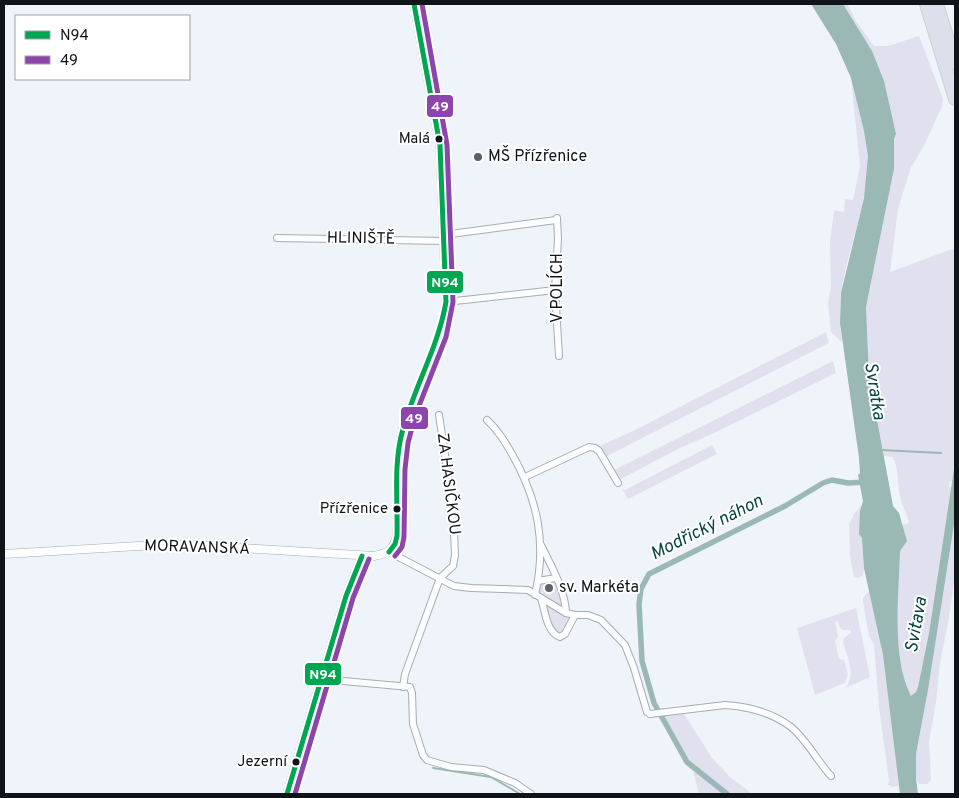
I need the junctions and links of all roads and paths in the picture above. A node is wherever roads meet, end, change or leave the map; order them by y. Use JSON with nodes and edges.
{"nodes":[{"id":1,"x":414,"y":4,"type":"edge"},
{"id":2,"x":926,"y":4,"type":"edge"},
{"id":3,"x":937,"y":4,"type":"edge"},
{"id":4,"x":946,"y":4,"type":"edge"},
{"id":5,"x":955,"y":47,"type":"edge"},
{"id":6,"x":955,"y":63,"type":"edge"},
{"id":7,"x":955,"y":99,"type":"edge"},
{"id":8,"x":277,"y":238,"type":"dead end"},
{"id":9,"x":444,"y":238,"type":"junction"},
{"id":10,"x":556,"y":290,"type":"junction"},
{"id":11,"x":446,"y":302,"type":"junction"},
{"id":12,"x":559,"y":356,"type":"dead end"},
{"id":13,"x":439,"y":415,"type":"dead end"},
{"id":14,"x":488,"y":420,"type":"dead end"},
{"id":15,"x":525,"y":477,"type":"junction"},
{"id":16,"x":618,"y":483,"type":"dead end"},
{"id":17,"x":541,"y":544,"type":"junction"},
{"id":18,"x":389,"y":552,"type":"junction"},
{"id":19,"x":4,"y":554,"type":"edge"},
{"id":20,"x":362,"y":556,"type":"junction"},
{"id":21,"x":440,"y":578,"type":"junction"},
{"id":22,"x":556,"y":578,"type":"junction"},
{"id":23,"x":538,"y":581,"type":"junction"},
{"id":24,"x":538,"y":596,"type":"junction"},
{"id":25,"x":566,"y":613,"type":"junction"},
{"id":26,"x":575,"y":615,"type":"junction"},
{"id":27,"x":321,"y":679,"type":"junction"},
{"id":28,"x":403,"y":687,"type":"junction"},
{"id":29,"x":831,"y":776,"type":"dead end"},
{"id":30,"x":287,"y":794,"type":"edge"},
{"id":31,"x":531,"y":794,"type":"edge"}],
"edges":[{"from":1,"to":9,"type":"street"},
{"from":2,"to":7,"type":"highway"},
{"from":3,"to":6,"type":"highway"},
{"from":4,"to":5,"type":"highway"},
{"from":8,"to":9,"type":"street","name":"HLINIŠTĚ"},
{"from":9,"to":10,"type":"street","name":"V POLÍCH"},
{"from":9,"to":11,"type":"street"},
{"from":10,"to":11,"type":"street"},
{"from":10,"to":12,"type":"street","name":"V POLÍCH"},
{"from":11,"to":18,"type":"street"},
{"from":13,"to":21,"type":"street","name":"ZA HASIČKOU"},
{"from":14,"to":15,"type":"street"},
{"from":15,"to":16,"type":"street"},
{"from":15,"to":17,"type":"street"},
{"from":17,"to":22,"type":"street"},
{"from":17,"to":23,"type":"street"},
{"from":18,"to":20,"type":"street","name":"MORAVANSKÁ"},
{"from":18,"to":21,"type":"street"},
{"from":19,"to":20,"type":"street","name":"MORAVANSKÁ"},
{"from":20,"to":27,"type":"street"},
{"from":21,"to":24,"type":"street"},
{"from":21,"to":28,"type":"street"},
{"from":22,"to":23,"type":"street"},
{"from":22,"to":25,"type":"street"},
{"from":23,"to":24,"type":"street"},
{"from":24,"to":25,"type":"street"},
{"from":24,"to":26,"type":"street"},
{"from":25,"to":26,"type":"street"},
{"from":26,"to":29,"type":"street"},
{"from":27,"to":28,"type":"street"},
{"from":27,"to":30,"type":"street"},
{"from":28,"to":31,"type":"street"}]}
